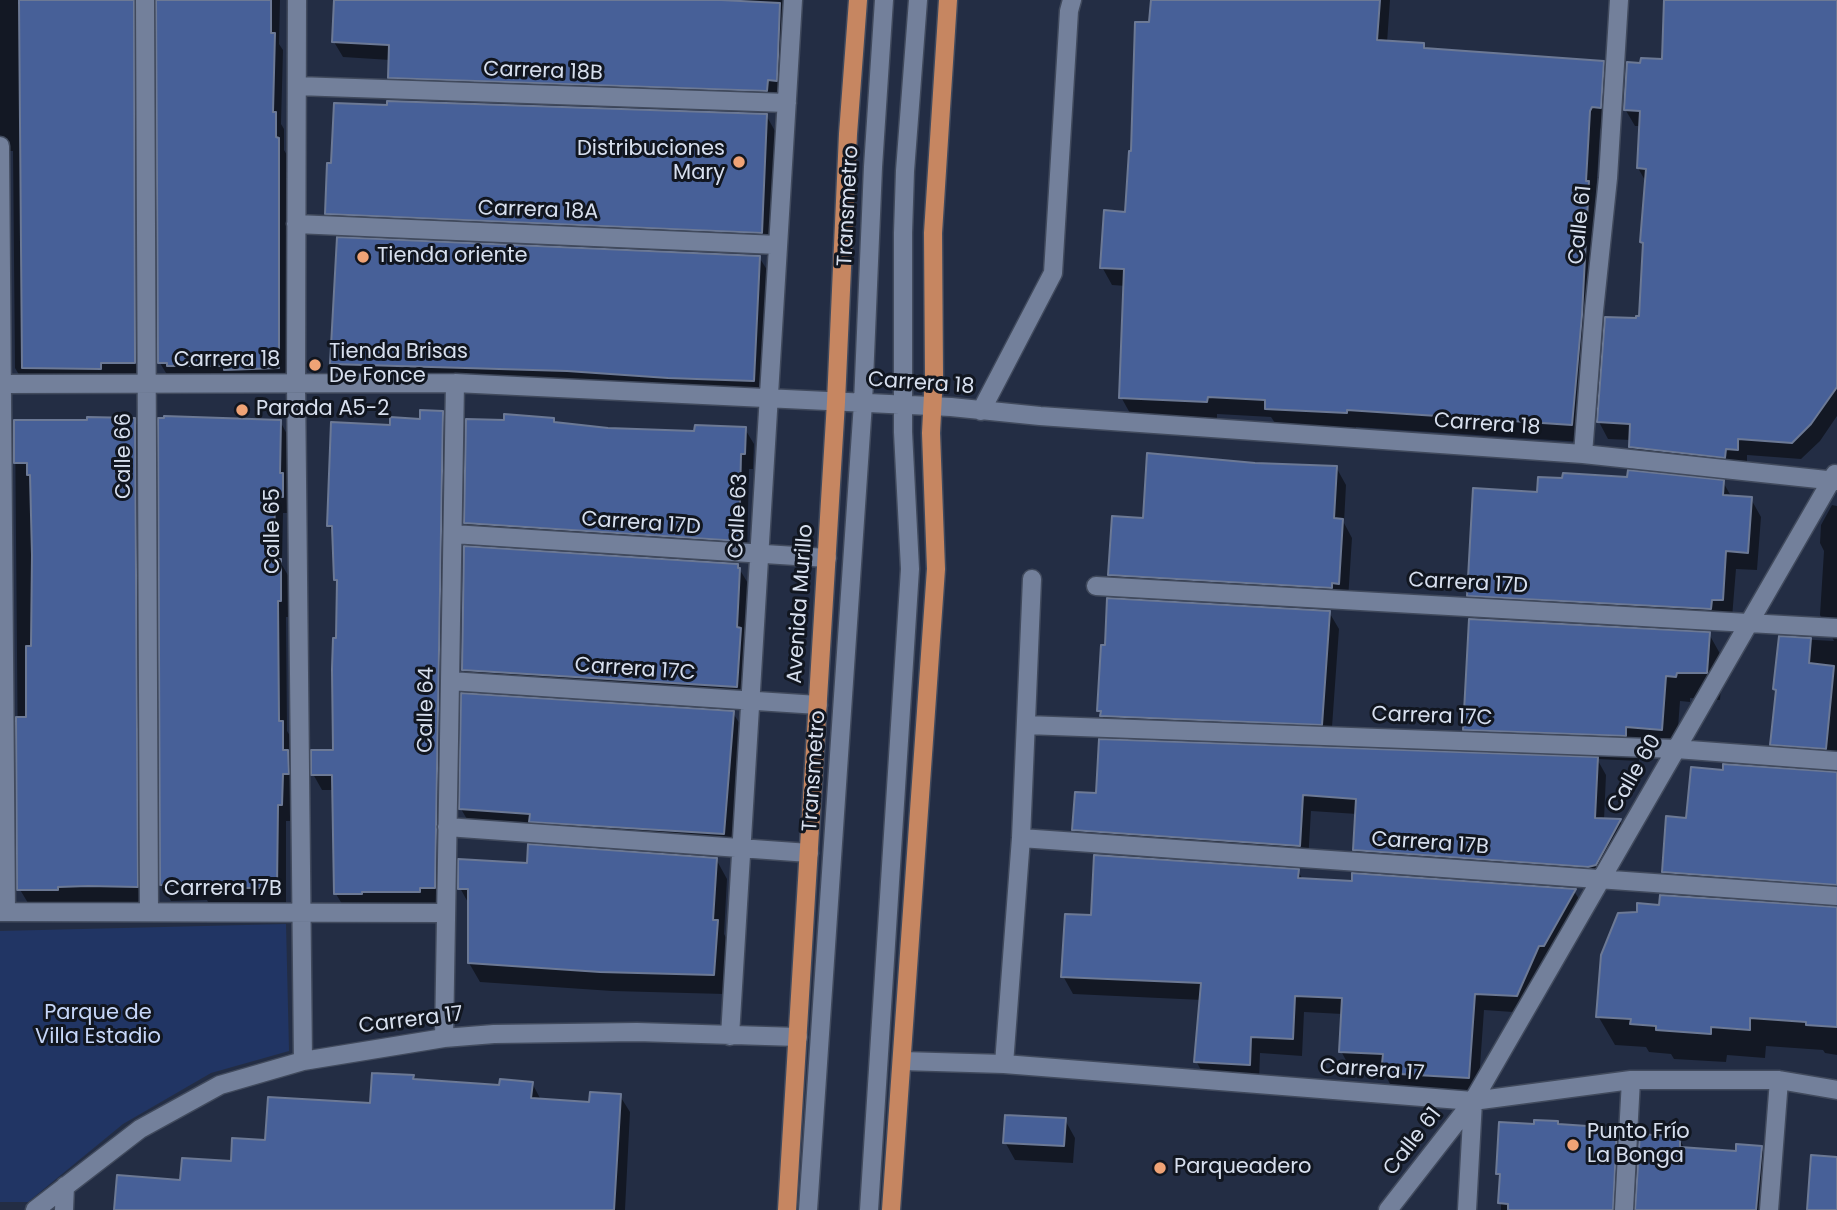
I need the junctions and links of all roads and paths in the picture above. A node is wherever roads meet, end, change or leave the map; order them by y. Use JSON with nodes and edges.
{"nodes":[{"id":1,"x":145,"y":0,"type":"edge"},
{"id":2,"x":297,"y":0,"type":"edge"},
{"id":3,"x":793,"y":0,"type":"edge"},
{"id":4,"x":859,"y":0,"type":"edge"},
{"id":5,"x":884,"y":0,"type":"edge"},
{"id":6,"x":918,"y":0,"type":"edge"},
{"id":7,"x":948,"y":0,"type":"edge"},
{"id":8,"x":1072,"y":0,"type":"edge"},
{"id":9,"x":1619,"y":0,"type":"edge"},
{"id":10,"x":297,"y":86,"type":"junction"},
{"id":11,"x":787,"y":103,"type":"junction"},
{"id":12,"x":0,"y":146,"type":"edge"},
{"id":13,"x":296,"y":224,"type":"junction"},
{"id":14,"x":778,"y":245,"type":"junction"},
{"id":15,"x":296,"y":383,"type":"junction"},
{"id":16,"x":456,"y":383,"type":"junction"},
{"id":17,"x":1,"y":384,"type":"edge"},
{"id":18,"x":148,"y":384,"type":"junction"},
{"id":19,"x":769,"y":398,"type":"junction"},
{"id":20,"x":836,"y":402,"type":"junction"},
{"id":21,"x":863,"y":403,"type":"junction"},
{"id":22,"x":903,"y":405,"type":"junction"},
{"id":23,"x":932,"y":406,"type":"junction"},
{"id":24,"x":981,"y":411,"type":"junction"},
{"id":25,"x":1583,"y":454,"type":"junction"},
{"id":26,"x":1835,"y":478,"type":"edge"},
{"id":27,"x":453,"y":534,"type":"junction"},
{"id":28,"x":759,"y":554,"type":"junction"},
{"id":29,"x":827,"y":558,"type":"junction"},
{"id":30,"x":1032,"y":579,"type":"dead end"},
{"id":31,"x":1096,"y":586,"type":"dead end"},
{"id":32,"x":1747,"y":623,"type":"junction"},
{"id":33,"x":1837,"y":628,"type":"edge"},
{"id":34,"x":450,"y":681,"type":"junction"},
{"id":35,"x":751,"y":701,"type":"junction"},
{"id":36,"x":818,"y":705,"type":"junction"},
{"id":37,"x":1026,"y":725,"type":"junction"},
{"id":38,"x":1676,"y":749,"type":"junction"},
{"id":39,"x":1837,"y":761,"type":"edge"},
{"id":40,"x":447,"y":827,"type":"junction"},
{"id":41,"x":1021,"y":838,"type":"junction"},
{"id":42,"x":741,"y":848,"type":"junction"},
{"id":43,"x":809,"y":853,"type":"junction"},
{"id":44,"x":1601,"y":879,"type":"junction"},
{"id":45,"x":1837,"y":896,"type":"edge"},
{"id":46,"x":3,"y":912,"type":"edge"},
{"id":47,"x":149,"y":912,"type":"junction"},
{"id":48,"x":300,"y":912,"type":"junction"},
{"id":49,"x":446,"y":913,"type":"junction"},
{"id":50,"x":730,"y":1035,"type":"junction"},
{"id":51,"x":798,"y":1037,"type":"junction"},
{"id":52,"x":444,"y":1038,"type":"junction"},
{"id":53,"x":303,"y":1061,"type":"junction"},
{"id":54,"x":902,"y":1061,"type":"junction"},
{"id":55,"x":1004,"y":1064,"type":"junction"},
{"id":56,"x":1631,"y":1080,"type":"junction"},
{"id":57,"x":1779,"y":1080,"type":"junction"},
{"id":58,"x":1837,"y":1090,"type":"edge"},
{"id":59,"x":1474,"y":1101,"type":"junction"},
{"id":60,"x":65,"y":1186,"type":"junction"},
{"id":61,"x":35,"y":1210,"type":"edge"},
{"id":62,"x":64,"y":1210,"type":"edge"},
{"id":63,"x":787,"y":1210,"type":"edge"},
{"id":64,"x":808,"y":1210,"type":"edge"},
{"id":65,"x":869,"y":1210,"type":"edge"},
{"id":66,"x":891,"y":1210,"type":"edge"},
{"id":67,"x":1388,"y":1210,"type":"edge"},
{"id":68,"x":1467,"y":1210,"type":"edge"},
{"id":69,"x":1624,"y":1210,"type":"edge"},
{"id":70,"x":1769,"y":1210,"type":"edge"}],
"edges":[{"from":1,"to":18,"type":"street","name":"Calle 66"},
{"from":2,"to":10,"type":"street","name":"Calle 65"},
{"from":3,"to":11,"type":"street","name":"Calle 63"},
{"from":4,"to":20,"type":"main road","name":"Avenida Murillo"},
{"from":5,"to":21,"type":"street","name":"Transmetro"},
{"from":6,"to":22,"type":"street"},
{"from":7,"to":23,"type":"main road"},
{"from":8,"to":24,"type":"street"},
{"from":9,"to":25,"type":"street","name":"Calle 61"},
{"from":10,"to":11,"type":"street","name":"Carrera 18B"},
{"from":10,"to":13,"type":"street","name":"Calle 65"},
{"from":11,"to":14,"type":"street","name":"Calle 63"},
{"from":12,"to":17,"type":"street"},
{"from":13,"to":14,"type":"street","name":"Carrera 18A"},
{"from":13,"to":15,"type":"street","name":"Calle 65"},
{"from":14,"to":19,"type":"street","name":"Calle 63"},
{"from":15,"to":16,"type":"street","name":"Carrera 18"},
{"from":15,"to":18,"type":"street","name":"Carrera 18"},
{"from":15,"to":48,"type":"street","name":"Calle 65"},
{"from":16,"to":19,"type":"street","name":"Carrera 18"},
{"from":16,"to":27,"type":"street","name":"Calle 64"},
{"from":17,"to":18,"type":"street","name":"Carrera 18"},
{"from":17,"to":46,"type":"street"},
{"from":18,"to":47,"type":"street","name":"Calle 66"},
{"from":19,"to":20,"type":"street","name":"Carrera 18"},
{"from":19,"to":28,"type":"street","name":"Calle 63"},
{"from":20,"to":21,"type":"street","name":"Carrera 18"},
{"from":20,"to":29,"type":"main road","name":"Avenida Murillo"},
{"from":21,"to":22,"type":"street","name":"Carrera 18"},
{"from":21,"to":64,"type":"street","name":"Transmetro"},
{"from":22,"to":23,"type":"street","name":"Carrera 18"},
{"from":22,"to":65,"type":"street"},
{"from":23,"to":24,"type":"street","name":"Carrera 18"},
{"from":23,"to":54,"type":"main road"},
{"from":24,"to":25,"type":"street","name":"Carrera 18"},
{"from":25,"to":26,"type":"street","name":"Carrera 18"},
{"from":26,"to":32,"type":"street","name":"Calle 60"},
{"from":27,"to":28,"type":"street","name":"Carrera 17D"},
{"from":27,"to":34,"type":"street","name":"Calle 64"},
{"from":28,"to":29,"type":"street","name":"Carrera 17D"},
{"from":28,"to":35,"type":"street","name":"Calle 63"},
{"from":29,"to":36,"type":"main road","name":"Avenida Murillo"},
{"from":30,"to":37,"type":"street"},
{"from":31,"to":32,"type":"street","name":"Carrera 17D"},
{"from":32,"to":33,"type":"street","name":"Carrera 17D"},
{"from":32,"to":38,"type":"street","name":"Calle 60"},
{"from":34,"to":35,"type":"street","name":"Carrera 17C"},
{"from":34,"to":40,"type":"street","name":"Calle 64"},
{"from":35,"to":36,"type":"street","name":"Carrera 17C"},
{"from":35,"to":42,"type":"street","name":"Calle 63"},
{"from":36,"to":43,"type":"main road","name":"Avenida Murillo"},
{"from":37,"to":38,"type":"street","name":"Carrera 17C"},
{"from":37,"to":41,"type":"street"},
{"from":38,"to":39,"type":"street","name":"Carrera 17C"},
{"from":38,"to":44,"type":"street","name":"Calle 60"},
{"from":40,"to":42,"type":"street"},
{"from":40,"to":49,"type":"street","name":"Calle 64"},
{"from":41,"to":44,"type":"street","name":"Carrera 17B"},
{"from":41,"to":55,"type":"street"},
{"from":42,"to":43,"type":"street"},
{"from":42,"to":50,"type":"street","name":"Calle 63"},
{"from":43,"to":51,"type":"main road","name":"Avenida Murillo"},
{"from":44,"to":45,"type":"street","name":"Carrera 17B"},
{"from":44,"to":59,"type":"street","name":"Calle 60"},
{"from":46,"to":47,"type":"street","name":"Carrera 17B"},
{"from":47,"to":48,"type":"street","name":"Carrera 17B"},
{"from":48,"to":49,"type":"street","name":"Carrera 17B"},
{"from":48,"to":53,"type":"street","name":"Calle 65"},
{"from":49,"to":52,"type":"street","name":"Calle 64"},
{"from":50,"to":51,"type":"street","name":"Carrera 17"},
{"from":50,"to":52,"type":"street","name":"Carrera 17"},
{"from":51,"to":63,"type":"main road","name":"Avenida Murillo"},
{"from":52,"to":53,"type":"street","name":"Carrera 17"},
{"from":53,"to":60,"type":"street","name":"Carrera 17"},
{"from":54,"to":55,"type":"street","name":"Carrera 17"},
{"from":54,"to":66,"type":"main road"},
{"from":55,"to":59,"type":"street","name":"Carrera 17"},
{"from":56,"to":57,"type":"street","name":"Carrera 17"},
{"from":56,"to":59,"type":"street","name":"Carrera 17"},
{"from":56,"to":69,"type":"street"},
{"from":57,"to":58,"type":"street","name":"Carrera 17"},
{"from":57,"to":70,"type":"street"},
{"from":59,"to":67,"type":"street","name":"Calle 61"},
{"from":59,"to":68,"type":"street"},
{"from":60,"to":61,"type":"street","name":"Carrera 17"},
{"from":60,"to":62,"type":"street"}]}
